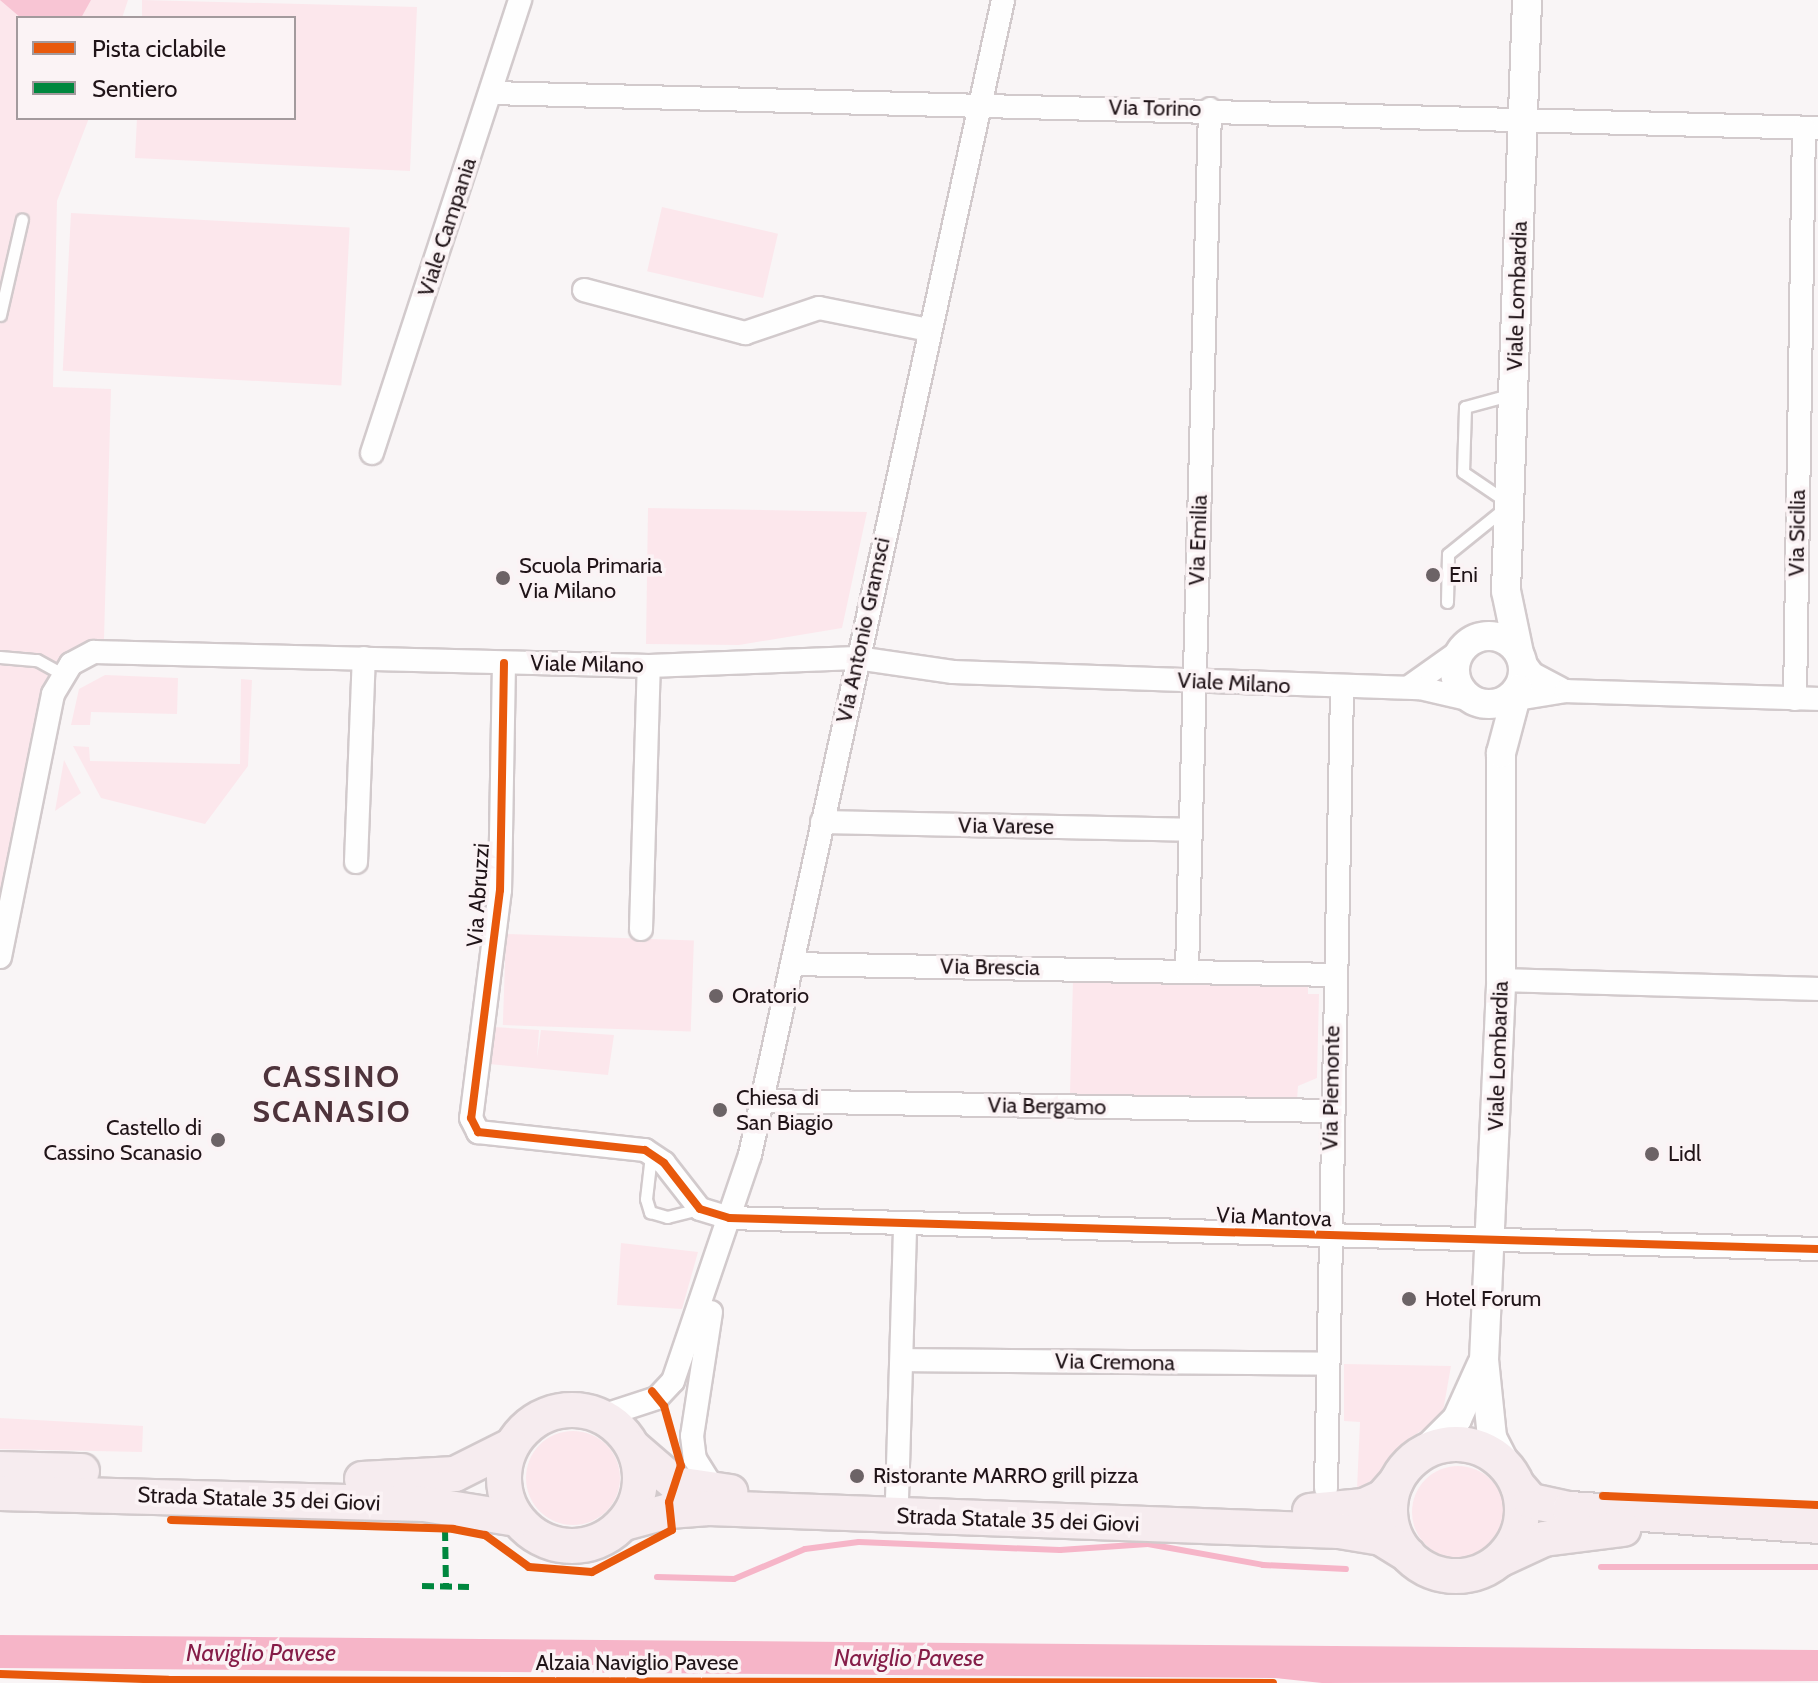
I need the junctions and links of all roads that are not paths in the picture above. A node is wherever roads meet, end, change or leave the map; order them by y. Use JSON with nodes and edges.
{"nodes":[{"id":1,"x":520,"y":0,"type":"edge"},
{"id":2,"x":1003,"y":0,"type":"edge"},
{"id":3,"x":1527,"y":0,"type":"edge"},
{"id":4,"x":491,"y":93,"type":"junction"},
{"id":5,"x":980,"y":105,"type":"junction"},
{"id":6,"x":1210,"y":109,"type":"junction"},
{"id":7,"x":1522,"y":121,"type":"junction"},
{"id":8,"x":1811,"y":128,"type":"edge"},
{"id":9,"x":22,"y":219,"type":"dead end"},
{"id":10,"x":584,"y":290,"type":"dead end"},
{"id":11,"x":0,"y":315,"type":"edge"},
{"id":12,"x":929,"y":330,"type":"junction"},
{"id":13,"x":1514,"y":394,"type":"junction"},
{"id":14,"x":372,"y":453,"type":"dead end"},
{"id":15,"x":1510,"y":504,"type":"junction"},
{"id":16,"x":1506,"y":591,"type":"junction"},
{"id":17,"x":1447,"y":602,"type":"dead end"},
{"id":18,"x":1464,"y":647,"type":"junction"},
{"id":19,"x":1519,"y":654,"type":"junction"},
{"id":20,"x":0,"y":657,"type":"edge"},
{"id":21,"x":364,"y":658,"type":"junction"},
{"id":22,"x":857,"y":658,"type":"junction"},
{"id":23,"x":504,"y":663,"type":"junction"},
{"id":24,"x":649,"y":666,"type":"junction"},
{"id":25,"x":62,"y":674,"type":"junction"},
{"id":26,"x":1195,"y":682,"type":"junction"},
{"id":27,"x":1409,"y":687,"type":"junction"},
{"id":28,"x":1342,"y":688,"type":"junction"},
{"id":29,"x":1566,"y":691,"type":"junction"},
{"id":30,"x":1511,"y":696,"type":"junction"},
{"id":31,"x":1795,"y":699,"type":"junction"},
{"id":32,"x":1818,"y":699,"type":"edge"},
{"id":33,"x":1471,"y":700,"type":"junction"},
{"id":34,"x":1501,"y":753,"type":"junction"},
{"id":35,"x":822,"y":822,"type":"junction"},
{"id":36,"x":1190,"y":830,"type":"junction"},
{"id":37,"x":356,"y":862,"type":"dead end"},
{"id":38,"x":641,"y":929,"type":"dead end"},
{"id":39,"x":0,"y":957,"type":"edge"},
{"id":40,"x":792,"y":964,"type":"junction"},
{"id":41,"x":1187,"y":971,"type":"junction"},
{"id":42,"x":1333,"y":975,"type":"junction"},
{"id":43,"x":1501,"y":980,"type":"junction"},
{"id":44,"x":1818,"y":989,"type":"edge"},
{"id":45,"x":763,"y":1101,"type":"junction"},
{"id":46,"x":1331,"y":1111,"type":"junction"},
{"id":47,"x":651,"y":1154,"type":"junction"},
{"id":48,"x":700,"y":1209,"type":"junction"},
{"id":49,"x":729,"y":1218,"type":"junction"},
{"id":50,"x":905,"y":1225,"type":"junction"},
{"id":51,"x":1328,"y":1236,"type":"junction"},
{"id":52,"x":1487,"y":1240,"type":"junction"},
{"id":53,"x":1818,"y":1249,"type":"edge"},
{"id":54,"x":717,"y":1259,"type":"junction"},
{"id":55,"x":902,"y":1360,"type":"junction"},
{"id":56,"x":1484,"y":1360,"type":"junction"},
{"id":57,"x":1327,"y":1364,"type":"junction"},
{"id":58,"x":602,"y":1416,"type":"junction"},
{"id":59,"x":511,"y":1446,"type":"junction"},
{"id":60,"x":634,"y":1448,"type":"junction"},
{"id":61,"x":1425,"y":1451,"type":"junction"},
{"id":62,"x":0,"y":1466,"type":"edge"},
{"id":63,"x":1512,"y":1477,"type":"junction"},
{"id":64,"x":1396,"y":1482,"type":"junction"},
{"id":65,"x":1326,"y":1488,"type":"dead end"},
{"id":66,"x":0,"y":1493,"type":"edge"},
{"id":67,"x":737,"y":1493,"type":"junction"},
{"id":68,"x":897,"y":1499,"type":"junction"},
{"id":69,"x":517,"y":1519,"type":"junction"},
{"id":70,"x":624,"y":1523,"type":"junction"},
{"id":71,"x":1731,"y":1523,"type":"junction"},
{"id":72,"x":1818,"y":1526,"type":"edge"},
{"id":73,"x":1408,"y":1555,"type":"junction"},
{"id":74,"x":1494,"y":1564,"type":"junction"}],
"edges":[{"from":1,"to":4,"type":"street","name":"Viale Campania"},
{"from":2,"to":5,"type":"street","name":"Via Antonio Gramsci"},
{"from":3,"to":7,"type":"street","name":"Viale Lombardia"},
{"from":4,"to":5,"type":"street","name":"Via Torino"},
{"from":4,"to":14,"type":"street","name":"Viale Campania"},
{"from":5,"to":6,"type":"street","name":"Via Torino"},
{"from":5,"to":12,"type":"street","name":"Via Antonio Gramsci"},
{"from":6,"to":7,"type":"street","name":"Via Torino"},
{"from":6,"to":26,"type":"street","name":"Via Emilia"},
{"from":7,"to":8,"type":"street","name":"Via Torino"},
{"from":7,"to":13,"type":"street","name":"Viale Lombardia"},
{"from":8,"to":31,"type":"street","name":"Via Sicilia"},
{"from":9,"to":11,"type":"lane"},
{"from":10,"to":12,"type":"street"},
{"from":12,"to":22,"type":"street","name":"Via Antonio Gramsci"},
{"from":13,"to":15,"type":"street","name":"Viale Lombardia"},
{"from":13,"to":15,"type":"lane"},
{"from":15,"to":16,"type":"street","name":"Viale Lombardia"},
{"from":15,"to":17,"type":"lane"},
{"from":16,"to":18,"type":"street","name":"Viale Lombardia"},
{"from":16,"to":19,"type":"street","name":"Viale Lombardia"},
{"from":18,"to":19,"type":"street"},
{"from":18,"to":27,"type":"street"},
{"from":18,"to":33,"type":"street"},
{"from":19,"to":29,"type":"street"},
{"from":19,"to":30,"type":"street"},
{"from":20,"to":25,"type":"lane"},
{"from":21,"to":23,"type":"street","name":"Viale Milano"},
{"from":21,"to":25,"type":"street","name":"Viale Milano"},
{"from":21,"to":37,"type":"street"},
{"from":22,"to":24,"type":"street","name":"Viale Milano"},
{"from":22,"to":26,"type":"street","name":"Viale Milano"},
{"from":22,"to":35,"type":"street","name":"Via Antonio Gramsci"},
{"from":23,"to":24,"type":"street","name":"Viale Milano"},
{"from":23,"to":47,"type":"street","name":"Via Abruzzi"},
{"from":24,"to":38,"type":"street"},
{"from":25,"to":39,"type":"street"},
{"from":26,"to":28,"type":"street","name":"Viale Milano"},
{"from":26,"to":36,"type":"street","name":"Via Emilia"},
{"from":27,"to":28,"type":"street","name":"Viale Milano"},
{"from":27,"to":33,"type":"street","name":"Viale Milano"},
{"from":28,"to":42,"type":"street","name":"Via Piemonte"},
{"from":29,"to":30,"type":"street"},
{"from":29,"to":31,"type":"street"},
{"from":30,"to":33,"type":"street"},
{"from":30,"to":34,"type":"street","name":"Viale Lombardia"},
{"from":31,"to":32,"type":"street"},
{"from":33,"to":34,"type":"street","name":"Viale Lombardia"},
{"from":34,"to":43,"type":"street","name":"Viale Lombardia"},
{"from":35,"to":36,"type":"street","name":"Via Varese"},
{"from":35,"to":40,"type":"street","name":"Via Antonio Gramsci"},
{"from":36,"to":41,"type":"street","name":"Via Emilia"},
{"from":40,"to":41,"type":"street","name":"Via Brescia"},
{"from":40,"to":45,"type":"street","name":"Via Antonio Gramsci"},
{"from":41,"to":42,"type":"street","name":"Via Brescia"},
{"from":42,"to":46,"type":"street","name":"Via Piemonte"},
{"from":43,"to":44,"type":"street"},
{"from":43,"to":52,"type":"street","name":"Viale Lombardia"},
{"from":45,"to":46,"type":"street","name":"Via Bergamo"},
{"from":45,"to":49,"type":"street","name":"Via Antonio Gramsci"},
{"from":46,"to":51,"type":"street","name":"Via Piemonte"},
{"from":47,"to":48,"type":"street"},
{"from":47,"to":48,"type":"lane"},
{"from":48,"to":49,"type":"street","name":"Via Mantova"},
{"from":49,"to":50,"type":"street","name":"Via Mantova"},
{"from":49,"to":54,"type":"street","name":"Via Antonio Gramsci"},
{"from":50,"to":51,"type":"street","name":"Via Mantova"},
{"from":50,"to":55,"type":"street"},
{"from":51,"to":52,"type":"street","name":"Via Mantova"},
{"from":51,"to":57,"type":"street","name":"Via Piemonte"},
{"from":52,"to":53,"type":"street","name":"Via Mantova"},
{"from":52,"to":56,"type":"street","name":"Viale Lombardia"},
{"from":54,"to":58,"type":"street","name":"Via Antonio Gramsci"},
{"from":54,"to":67,"type":"street","name":"Via Antonio Gramsci"},
{"from":55,"to":57,"type":"street","name":"Via Cremona"},
{"from":55,"to":68,"type":"street"},
{"from":56,"to":61,"type":"street","name":"Viale Lombardia"},
{"from":56,"to":63,"type":"street","name":"Viale Lombardia"},
{"from":57,"to":65,"type":"street","name":"Via Piemonte"},
{"from":58,"to":59,"type":"main road"},
{"from":58,"to":60,"type":"main road"},
{"from":59,"to":62,"type":"main road","name":"Strada Statale 35 dei Giovi"},
{"from":59,"to":69,"type":"main road"},
{"from":60,"to":67,"type":"main road","name":"Strada Statale 35 dei Giovi"},
{"from":60,"to":70,"type":"main road"},
{"from":61,"to":63,"type":"main road"},
{"from":61,"to":64,"type":"main road"},
{"from":63,"to":71,"type":"main road"},
{"from":63,"to":74,"type":"main road"},
{"from":64,"to":68,"type":"main road","name":"Strada Statale 35 dei Giovi"},
{"from":64,"to":73,"type":"main road"},
{"from":66,"to":69,"type":"main road","name":"Strada Statale 35 dei Giovi"},
{"from":67,"to":68,"type":"main road","name":"Strada Statale 35 dei Giovi"},
{"from":69,"to":70,"type":"main road"},
{"from":70,"to":73,"type":"main road","name":"Strada Statale 35 dei Giovi"},
{"from":71,"to":72,"type":"main road"},
{"from":71,"to":74,"type":"main road"},
{"from":73,"to":74,"type":"main road"}]}
